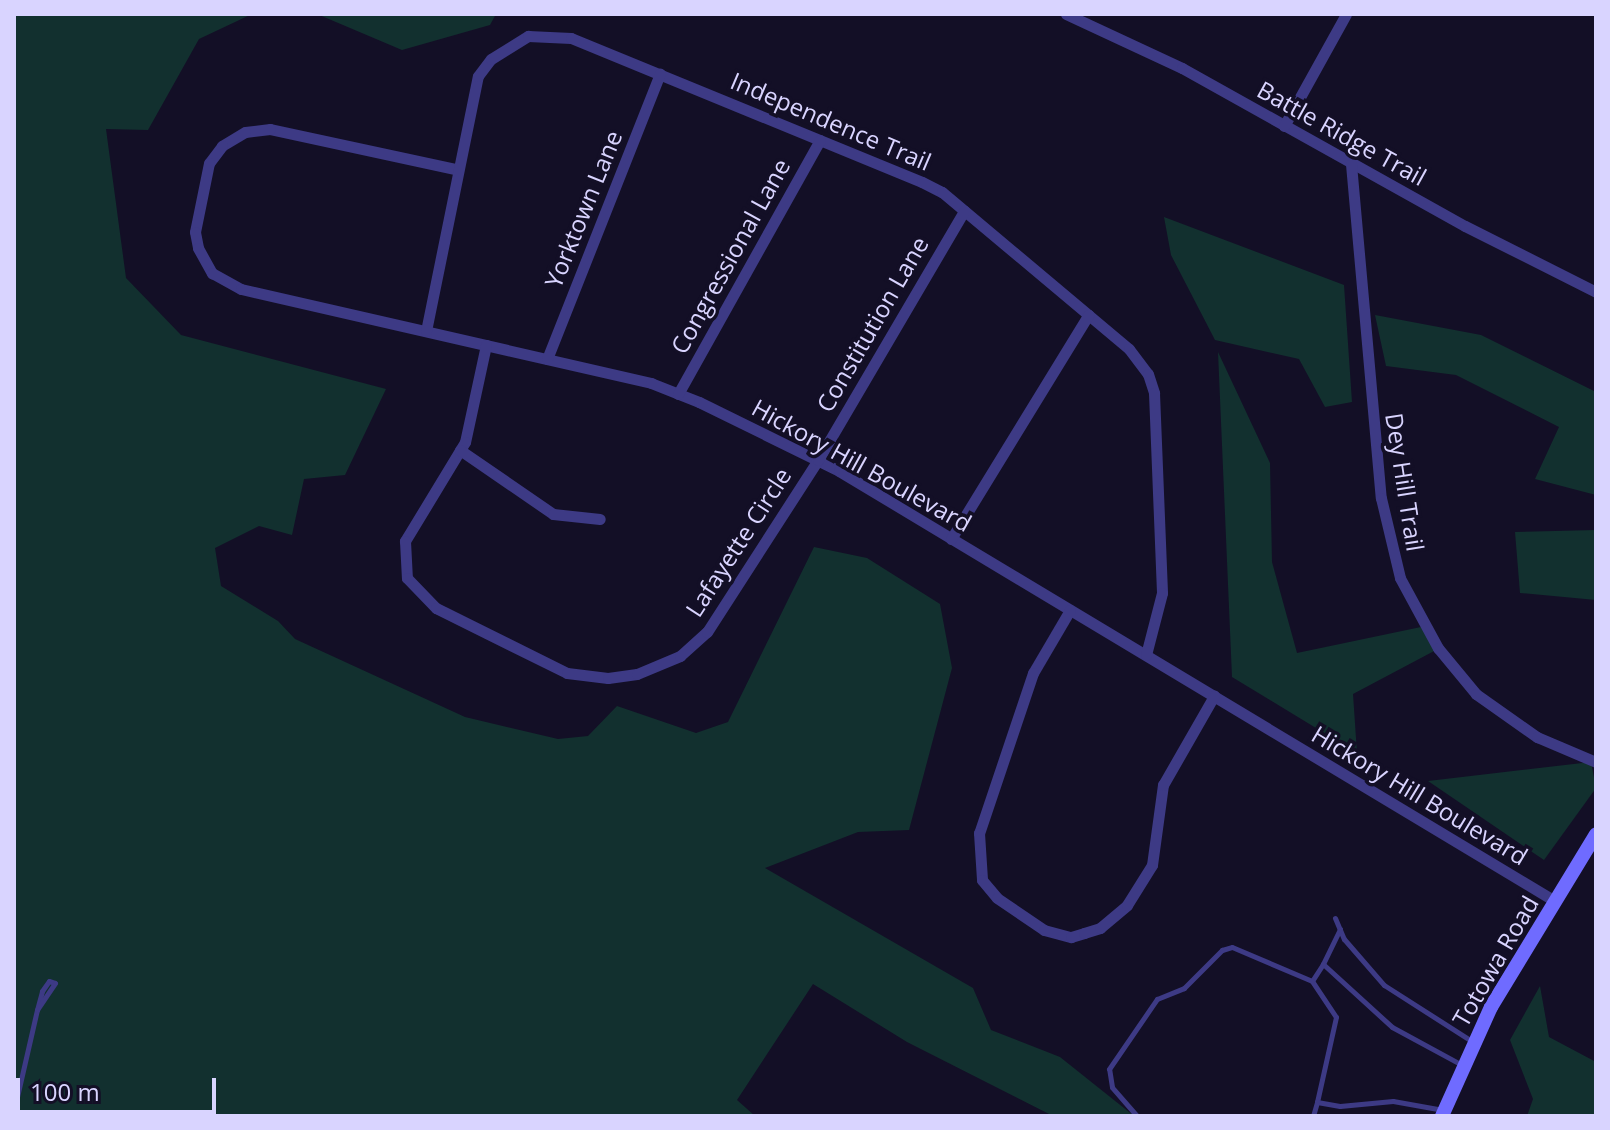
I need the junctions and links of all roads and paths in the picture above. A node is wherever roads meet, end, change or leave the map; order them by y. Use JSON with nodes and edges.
{"nodes":[{"id":1,"x":1066,"y":14,"type":"edge"},
{"id":2,"x":1346,"y":14,"type":"edge"},
{"id":3,"x":660,"y":74,"type":"junction"},
{"id":4,"x":1284,"y":126,"type":"junction"},
{"id":5,"x":820,"y":140,"type":"junction"},
{"id":6,"x":1351,"y":164,"type":"junction"},
{"id":7,"x":455,"y":169,"type":"junction"},
{"id":8,"x":964,"y":211,"type":"junction"},
{"id":9,"x":1596,"y":292,"type":"edge"},
{"id":10,"x":1088,"y":315,"type":"junction"},
{"id":11,"x":426,"y":331,"type":"junction"},
{"id":12,"x":486,"y":345,"type":"junction"},
{"id":13,"x":547,"y":359,"type":"junction"},
{"id":14,"x":678,"y":394,"type":"junction"},
{"id":15,"x":460,"y":450,"type":"junction"},
{"id":16,"x":818,"y":460,"type":"junction"},
{"id":17,"x":600,"y":519,"type":"dead end"},
{"id":18,"x":951,"y":539,"type":"junction"},
{"id":19,"x":1070,"y":610,"type":"junction"},
{"id":20,"x":1146,"y":655,"type":"junction"},
{"id":21,"x":1214,"y":696,"type":"junction"},
{"id":22,"x":1596,"y":762,"type":"edge"},
{"id":23,"x":1596,"y":834,"type":"edge"},
{"id":24,"x":1555,"y":901,"type":"junction"},
{"id":25,"x":1335,"y":918,"type":"dead end"},
{"id":26,"x":1340,"y":929,"type":"junction"},
{"id":27,"x":1323,"y":964,"type":"junction"},
{"id":28,"x":1312,"y":981,"type":"junction"},
{"id":29,"x":37,"y":1010,"type":"junction"},
{"id":30,"x":1474,"y":1043,"type":"junction"},
{"id":31,"x":1463,"y":1066,"type":"junction"},
{"id":32,"x":1317,"y":1102,"type":"junction"},
{"id":33,"x":14,"y":1109,"type":"edge"},
{"id":34,"x":1443,"y":1114,"type":"edge"},
{"id":35,"x":1137,"y":1116,"type":"edge"},
{"id":36,"x":1313,"y":1116,"type":"edge"}],
"edges":[{"from":1,"to":4,"type":"street","name":"Battle Ridge Trail"},
{"from":2,"to":4,"type":"street"},
{"from":3,"to":5,"type":"street","name":"Independence Trail"},
{"from":3,"to":7,"type":"street","name":"Independence Trail"},
{"from":3,"to":13,"type":"street","name":"Yorktown Lane"},
{"from":4,"to":6,"type":"street","name":"Battle Ridge Trail"},
{"from":5,"to":8,"type":"street","name":"Independence Trail"},
{"from":5,"to":14,"type":"street","name":"Congressional Lane"},
{"from":6,"to":9,"type":"street","name":"Battle Ridge Trail"},
{"from":6,"to":22,"type":"street","name":"Dey Hill Trail"},
{"from":7,"to":11,"type":"street","name":"Independence Trail"},
{"from":7,"to":11,"type":"street","name":"Hickory Hill Boulevard"},
{"from":8,"to":10,"type":"street","name":"Independence Trail"},
{"from":8,"to":16,"type":"street","name":"Constitution Lane"},
{"from":10,"to":18,"type":"street"},
{"from":10,"to":20,"type":"street","name":"Independence Trail"},
{"from":11,"to":12,"type":"street","name":"Hickory Hill Boulevard"},
{"from":12,"to":13,"type":"street","name":"Hickory Hill Boulevard"},
{"from":12,"to":15,"type":"street","name":"Lafayette Circle"},
{"from":13,"to":14,"type":"street","name":"Hickory Hill Boulevard"},
{"from":14,"to":16,"type":"street","name":"Hickory Hill Boulevard"},
{"from":15,"to":16,"type":"street","name":"Lafayette Circle"},
{"from":15,"to":17,"type":"street"},
{"from":16,"to":18,"type":"street","name":"Hickory Hill Boulevard"},
{"from":18,"to":19,"type":"street","name":"Hickory Hill Boulevard"},
{"from":19,"to":20,"type":"street","name":"Hickory Hill Boulevard"},
{"from":19,"to":21,"type":"street"},
{"from":20,"to":21,"type":"street","name":"Hickory Hill Boulevard"},
{"from":21,"to":24,"type":"street","name":"Hickory Hill Boulevard"},
{"from":23,"to":24,"type":"main road","name":"Totowa Road"},
{"from":24,"to":30,"type":"main road","name":"Totowa Road"},
{"from":25,"to":26,"type":"lane"},
{"from":26,"to":27,"type":"lane"},
{"from":26,"to":30,"type":"lane"},
{"from":27,"to":28,"type":"lane"},
{"from":27,"to":31,"type":"lane"},
{"from":28,"to":32,"type":"lane"},
{"from":28,"to":35,"type":"lane"},
{"from":29,"to":29,"type":"lane"},
{"from":29,"to":33,"type":"lane"},
{"from":30,"to":31,"type":"main road","name":"Totowa Road"},
{"from":31,"to":34,"type":"main road","name":"Totowa Road"},
{"from":32,"to":34,"type":"lane"},
{"from":32,"to":36,"type":"lane"}]}
